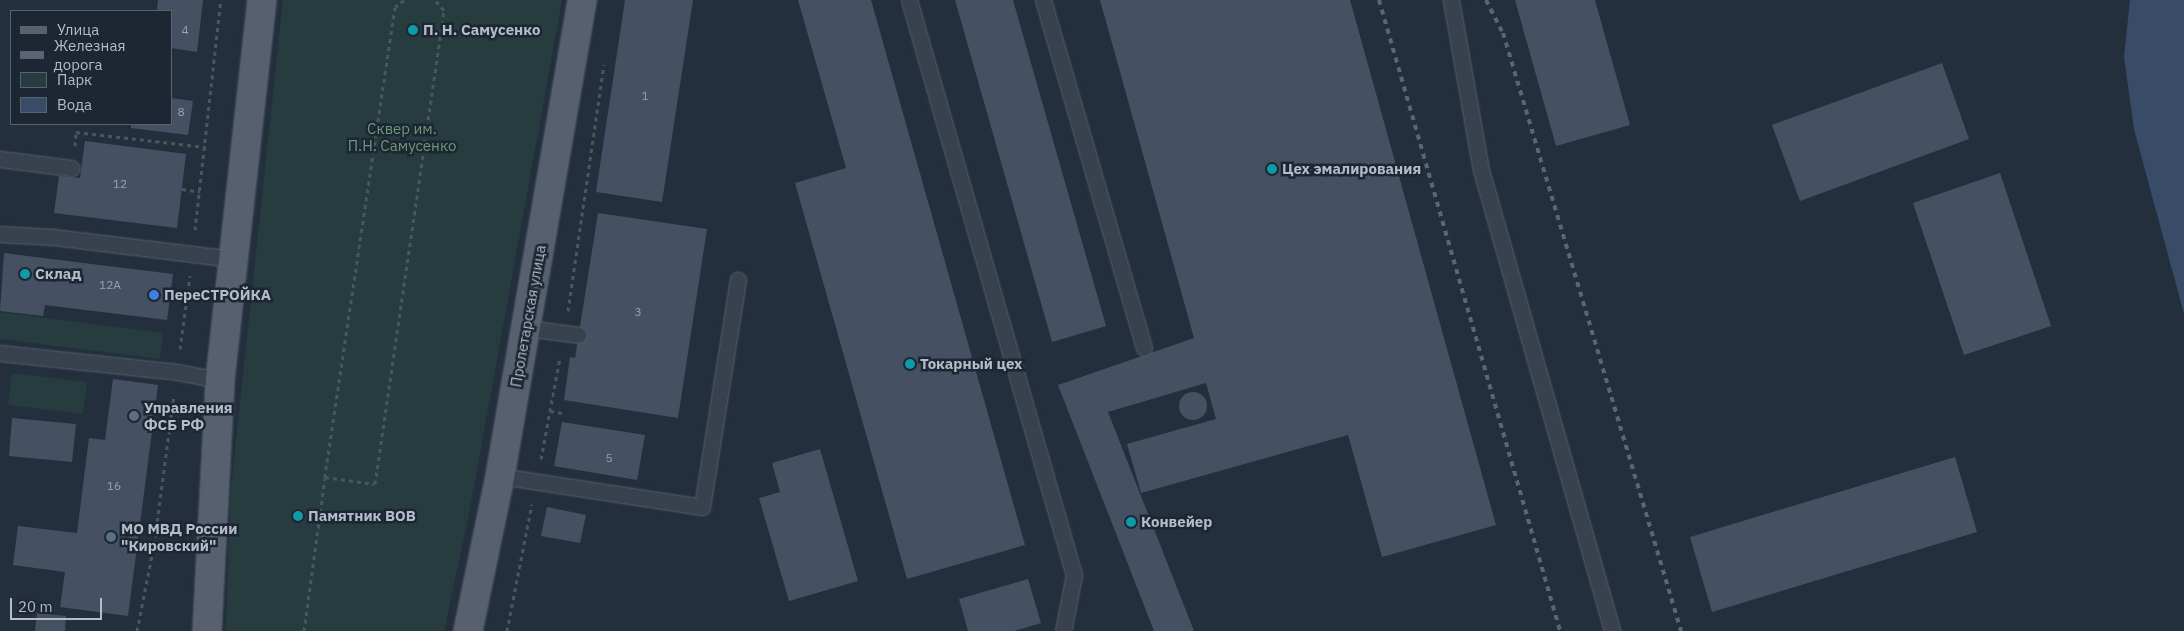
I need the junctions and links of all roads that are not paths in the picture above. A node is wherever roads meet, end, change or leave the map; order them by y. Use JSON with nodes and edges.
{"nodes":[{"id":1,"x":262,"y":0,"type":"edge"},
{"id":2,"x":582,"y":0,"type":"edge"},
{"id":3,"x":910,"y":0,"type":"edge"},
{"id":4,"x":1043,"y":0,"type":"edge"},
{"id":5,"x":1451,"y":0,"type":"edge"},
{"id":6,"x":0,"y":159,"type":"edge"},
{"id":7,"x":71,"y":168,"type":"road end"},
{"id":8,"x":0,"y":234,"type":"edge"},
{"id":9,"x":234,"y":259,"type":"junction"},
{"id":10,"x":738,"y":280,"type":"dead end"},
{"id":11,"x":526,"y":328,"type":"junction"},
{"id":12,"x":579,"y":335,"type":"dead end"},
{"id":13,"x":1144,"y":348,"type":"dead end"},
{"id":14,"x":0,"y":353,"type":"edge"},
{"id":15,"x":220,"y":380,"type":"junction"},
{"id":16,"x":500,"y":476,"type":"junction"},
{"id":17,"x":207,"y":631,"type":"edge"},
{"id":18,"x":468,"y":631,"type":"edge"},
{"id":19,"x":1064,"y":631,"type":"edge"},
{"id":20,"x":1612,"y":631,"type":"edge"}],
"edges":[{"from":1,"to":9,"type":"main road"},
{"from":2,"to":11,"type":"main road","name":"Пролетарская улица"},
{"from":3,"to":19,"type":"lane"},
{"from":4,"to":13,"type":"lane"},
{"from":5,"to":20,"type":"lane"},
{"from":6,"to":7,"type":"lane"},
{"from":8,"to":9,"type":"lane"},
{"from":9,"to":15,"type":"main road"},
{"from":10,"to":16,"type":"lane"},
{"from":11,"to":12,"type":"lane"},
{"from":11,"to":16,"type":"main road","name":"Пролетарская улица"},
{"from":14,"to":15,"type":"lane"},
{"from":15,"to":17,"type":"main road"},
{"from":16,"to":18,"type":"main road","name":"Пролетарская улица"}]}
